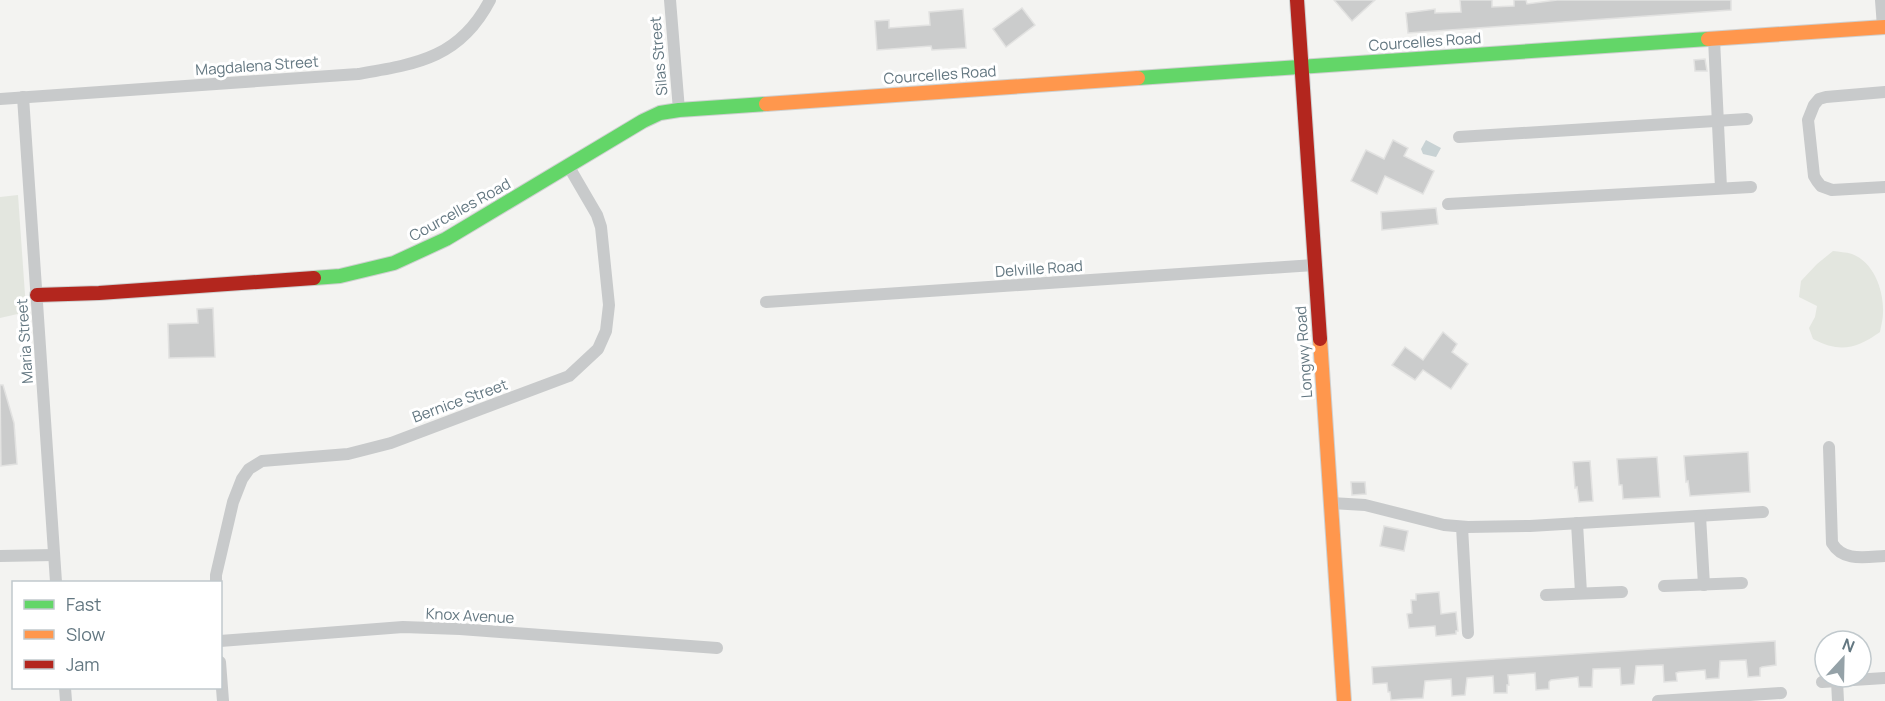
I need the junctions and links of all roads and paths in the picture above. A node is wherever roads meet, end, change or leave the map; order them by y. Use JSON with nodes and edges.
{"nodes":[{"id":1,"x":490,"y":0,"type":"edge"},
{"id":2,"x":670,"y":0,"type":"edge"},
{"id":3,"x":1297,"y":0,"type":"edge"},
{"id":4,"x":1881,"y":0,"type":"edge"},
{"id":5,"x":1884,"y":27,"type":"edge"},
{"id":6,"x":1714,"y":39,"type":"junction"},
{"id":7,"x":1302,"y":67,"type":"junction"},
{"id":8,"x":1885,"y":92,"type":"edge"},
{"id":9,"x":23,"y":97,"type":"junction"},
{"id":10,"x":0,"y":99,"type":"edge"},
{"id":11,"x":679,"y":110,"type":"junction"},
{"id":12,"x":1746,"y":119,"type":"dead end"},
{"id":13,"x":1718,"y":120,"type":"junction"},
{"id":14,"x":1460,"y":137,"type":"dead end"},
{"id":15,"x":569,"y":167,"type":"junction"},
{"id":16,"x":1750,"y":187,"type":"dead end"},
{"id":17,"x":1885,"y":187,"type":"edge"},
{"id":18,"x":1722,"y":188,"type":"junction"},
{"id":19,"x":1448,"y":204,"type":"dead end"},
{"id":20,"x":1314,"y":265,"type":"junction"},
{"id":21,"x":37,"y":295,"type":"junction"},
{"id":22,"x":766,"y":302,"type":"dead end"},
{"id":23,"x":1829,"y":447,"type":"dead end"},
{"id":24,"x":1331,"y":503,"type":"junction"},
{"id":25,"x":1763,"y":512,"type":"dead end"},
{"id":26,"x":1700,"y":516,"type":"junction"},
{"id":27,"x":1577,"y":523,"type":"junction"},
{"id":28,"x":1462,"y":527,"type":"junction"},
{"id":29,"x":54,"y":555,"type":"junction"},
{"id":30,"x":0,"y":556,"type":"edge"},
{"id":31,"x":1885,"y":556,"type":"edge"},
{"id":32,"x":56,"y":581,"type":"edge"},
{"id":33,"x":216,"y":581,"type":"edge"},
{"id":34,"x":1742,"y":583,"type":"dead end"},
{"id":35,"x":1704,"y":585,"type":"junction"},
{"id":36,"x":1664,"y":586,"type":"dead end"},
{"id":37,"x":1622,"y":592,"type":"dead end"},
{"id":38,"x":1581,"y":593,"type":"junction"},
{"id":39,"x":1546,"y":595,"type":"dead end"},
{"id":40,"x":1468,"y":633,"type":"dead end"},
{"id":41,"x":222,"y":641,"type":"edge"},
{"id":42,"x":717,"y":648,"type":"dead end"},
{"id":43,"x":1781,"y":693,"type":"dead end"},
{"id":44,"x":1720,"y":699,"type":"edge"},
{"id":45,"x":1344,"y":701,"type":"edge"},
{"id":46,"x":1658,"y":701,"type":"edge"}],
"edges":[{"from":1,"to":9,"type":"street","name":"Magdalena Street"},
{"from":2,"to":11,"type":"street","name":"Silas Street"},
{"from":3,"to":7,"type":"street","name":"Longwy Road"},
{"from":4,"to":5,"type":"street"},
{"from":5,"to":6,"type":"street","name":"Courcelles Road"},
{"from":6,"to":7,"type":"street","name":"Courcelles Road"},
{"from":6,"to":13,"type":"street"},
{"from":7,"to":11,"type":"street","name":"Courcelles Road"},
{"from":7,"to":20,"type":"street","name":"Longwy Road"},
{"from":8,"to":17,"type":"street"},
{"from":9,"to":10,"type":"street","name":"Magdalena Street"},
{"from":9,"to":21,"type":"street","name":"Maria Street"},
{"from":11,"to":15,"type":"street","name":"Courcelles Road"},
{"from":12,"to":13,"type":"street"},
{"from":13,"to":14,"type":"street"},
{"from":13,"to":18,"type":"street"},
{"from":15,"to":21,"type":"street","name":"Courcelles Road"},
{"from":15,"to":33,"type":"street","name":"Bernice Street"},
{"from":16,"to":18,"type":"street"},
{"from":18,"to":19,"type":"street"},
{"from":20,"to":22,"type":"street","name":"Delville Road"},
{"from":20,"to":24,"type":"street","name":"Longwy Road"},
{"from":21,"to":29,"type":"street","name":"Maria Street"},
{"from":23,"to":31,"type":"street"},
{"from":24,"to":28,"type":"street"},
{"from":24,"to":45,"type":"street","name":"Longwy Road"},
{"from":25,"to":26,"type":"street"},
{"from":26,"to":27,"type":"street"},
{"from":26,"to":35,"type":"street"},
{"from":27,"to":28,"type":"street"},
{"from":27,"to":38,"type":"street"},
{"from":28,"to":40,"type":"street"},
{"from":29,"to":30,"type":"street"},
{"from":29,"to":32,"type":"street","name":"Maria Street"},
{"from":34,"to":35,"type":"street"},
{"from":35,"to":36,"type":"street"},
{"from":37,"to":38,"type":"street"},
{"from":38,"to":39,"type":"street"},
{"from":41,"to":42,"type":"street","name":"Knox Avenue"},
{"from":43,"to":44,"type":"street"},
{"from":44,"to":46,"type":"street"}]}
